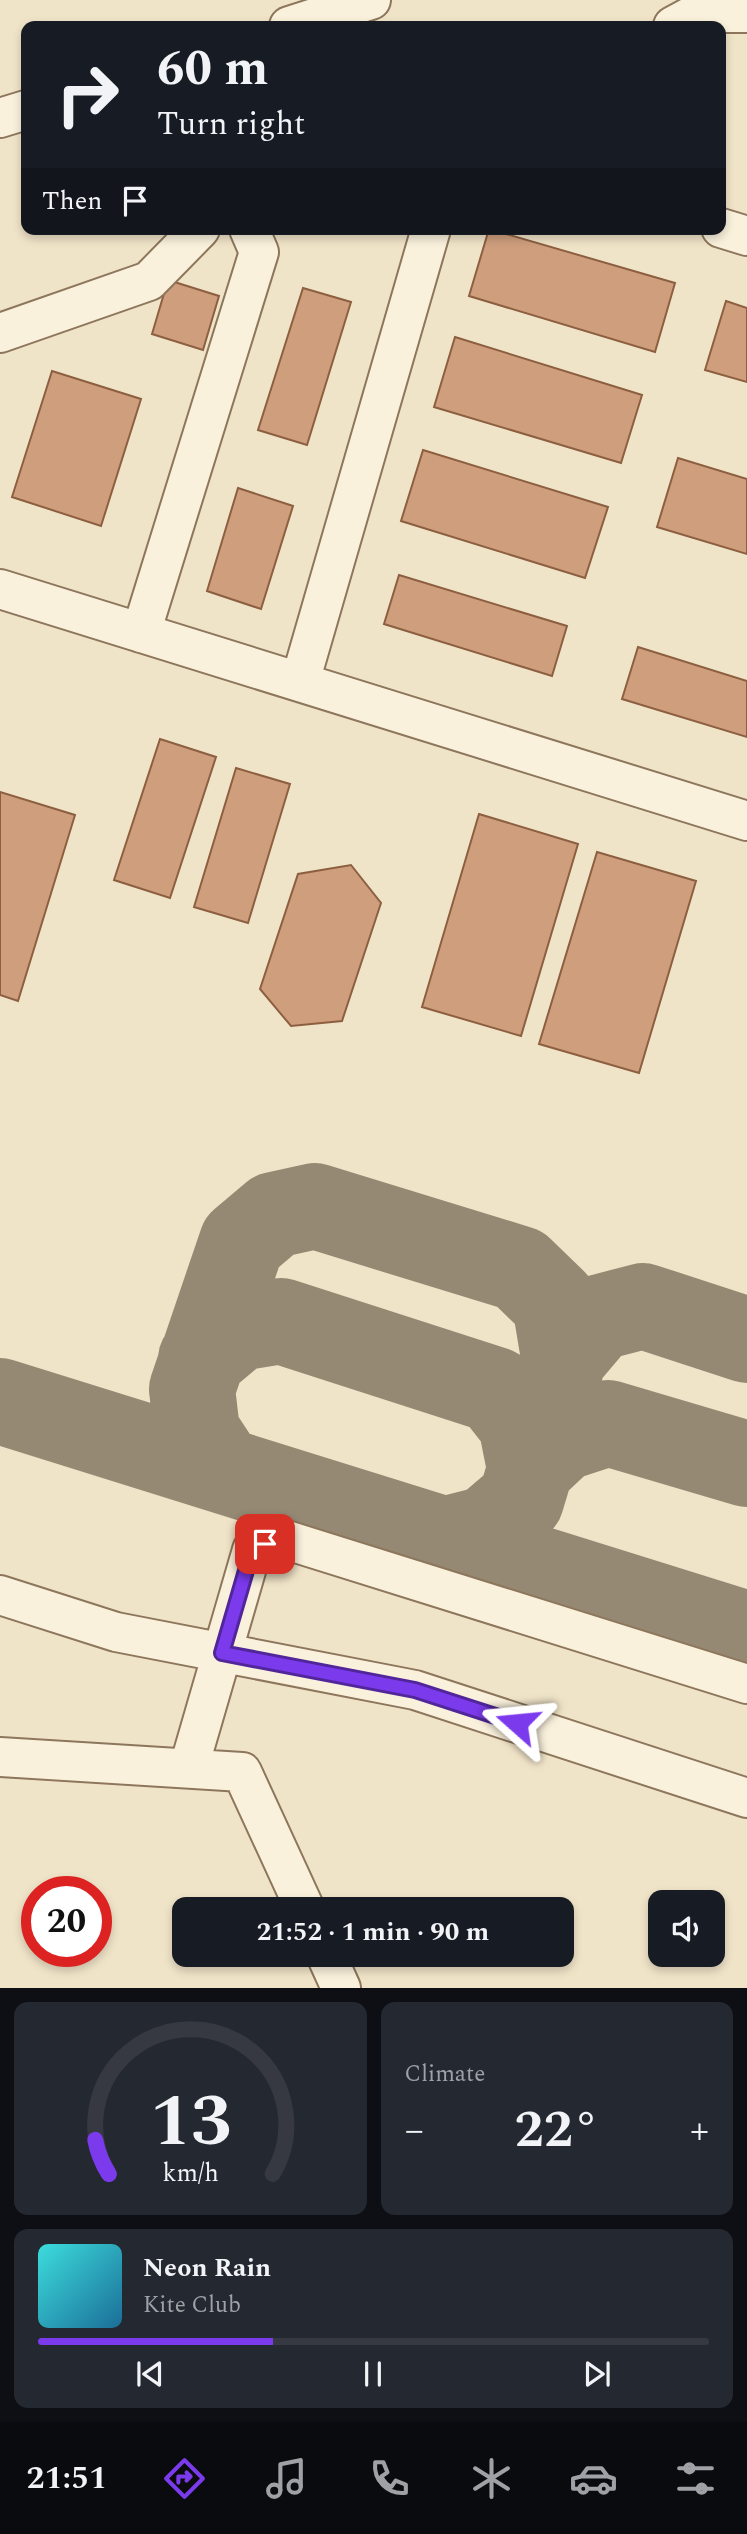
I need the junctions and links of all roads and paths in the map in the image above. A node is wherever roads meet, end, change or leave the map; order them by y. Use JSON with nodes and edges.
{"nodes":[{"id":1,"x":371,"y":0,"type":"edge"},
{"id":2,"x":747,"y":13,"type":"edge"},
{"id":3,"x":305,"y":21,"type":"edge"},
{"id":4,"x":682,"y":21,"type":"edge"},
{"id":5,"x":21,"y":112,"type":"edge"},
{"id":6,"x":0,"y":118,"type":"edge"},
{"id":7,"x":726,"y":230,"type":"edge"},
{"id":8,"x":194,"y":235,"type":"edge"},
{"id":9,"x":251,"y":235,"type":"edge"},
{"id":10,"x":429,"y":235,"type":"edge"},
{"id":11,"x":747,"y":236,"type":"edge"},
{"id":12,"x":0,"y":333,"type":"edge"},
{"id":13,"x":0,"y":589,"type":"edge"},
{"id":14,"x":141,"y":632,"type":"junction"},
{"id":15,"x":300,"y":682,"type":"junction"},
{"id":16,"x":747,"y":821,"type":"edge"},
{"id":17,"x":0,"y":1595,"type":"edge"},
{"id":18,"x":222,"y":1653,"type":"junction"},
{"id":19,"x":747,"y":1684,"type":"edge"},
{"id":20,"x":0,"y":1757,"type":"edge"},
{"id":21,"x":188,"y":1766,"type":"junction"},
{"id":22,"x":747,"y":1798,"type":"edge"},
{"id":23,"x":299,"y":1897,"type":"edge"},
{"id":24,"x":331,"y":1967,"type":"edge"},
{"id":25,"x":341,"y":1988,"type":"edge"}],
"edges":[{"from":1,"to":3,"type":"lane"},
{"from":2,"to":4,"type":"lane"},
{"from":5,"to":6,"type":"lane"},
{"from":7,"to":11,"type":"lane"},
{"from":8,"to":12,"type":"lane"},
{"from":9,"to":14,"type":"lane"},
{"from":10,"to":15,"type":"lane"},
{"from":13,"to":14,"type":"lane"},
{"from":14,"to":15,"type":"lane"},
{"from":15,"to":16,"type":"lane"},
{"from":17,"to":18,"type":"lane"},
{"from":18,"to":19,"type":"lane"},
{"from":18,"to":21,"type":"lane"},
{"from":18,"to":22,"type":"lane"},
{"from":20,"to":21,"type":"lane"},
{"from":21,"to":23,"type":"lane"},
{"from":24,"to":25,"type":"lane"}]}
